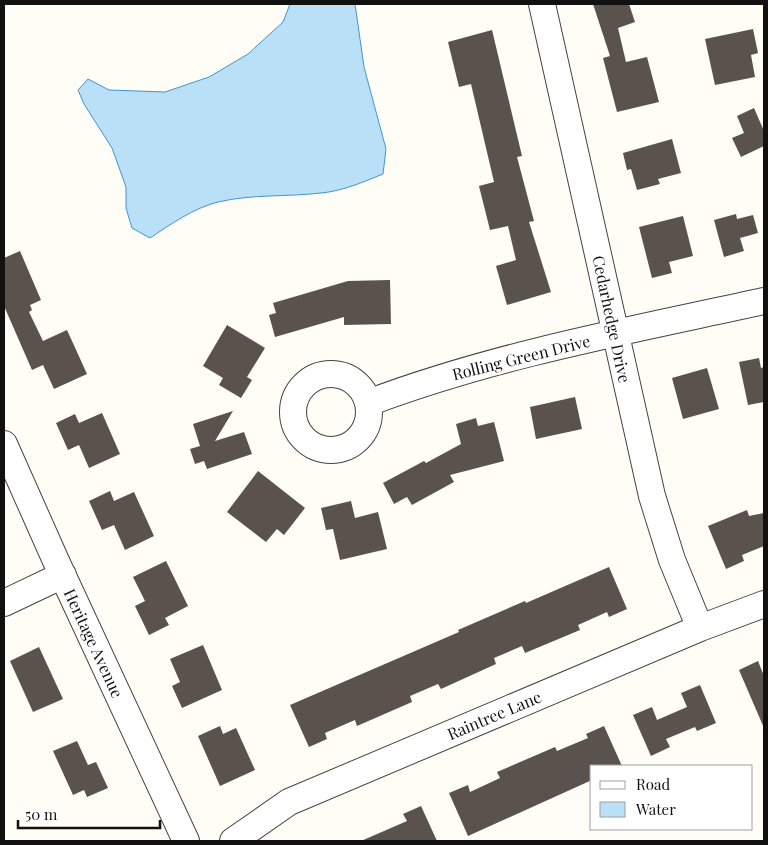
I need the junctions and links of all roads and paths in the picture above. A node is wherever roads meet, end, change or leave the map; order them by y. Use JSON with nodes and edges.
{"nodes":[{"id":1,"x":542,"y":4,"type":"edge"},
{"id":2,"x":764,"y":301,"type":"edge"},
{"id":3,"x":615,"y":334,"type":"junction"},
{"id":4,"x":368,"y":403,"type":"dead end"},
{"id":5,"x":4,"y":444,"type":"edge"},
{"id":6,"x":63,"y":575,"type":"junction"},
{"id":7,"x":4,"y":603,"type":"edge"},
{"id":8,"x":764,"y":604,"type":"edge"},
{"id":9,"x":700,"y":628,"type":"junction"},
{"id":10,"x":186,"y":841,"type":"edge"},
{"id":11,"x":232,"y":841,"type":"edge"}],
"edges":[{"from":1,"to":3,"type":"street","name":"Cedarhedge Drive"},
{"from":2,"to":3,"type":"street","name":"Rolling Green Drive"},
{"from":3,"to":4,"type":"street","name":"Rolling Green Drive"},
{"from":3,"to":9,"type":"street","name":"Cedarhedge Drive"},
{"from":5,"to":6,"type":"street","name":"Heritage Avenue"},
{"from":6,"to":7,"type":"street"},
{"from":6,"to":10,"type":"street","name":"Heritage Avenue"},
{"from":8,"to":9,"type":"street","name":"Raintree Lane"},
{"from":9,"to":11,"type":"street","name":"Raintree Lane"}]}
